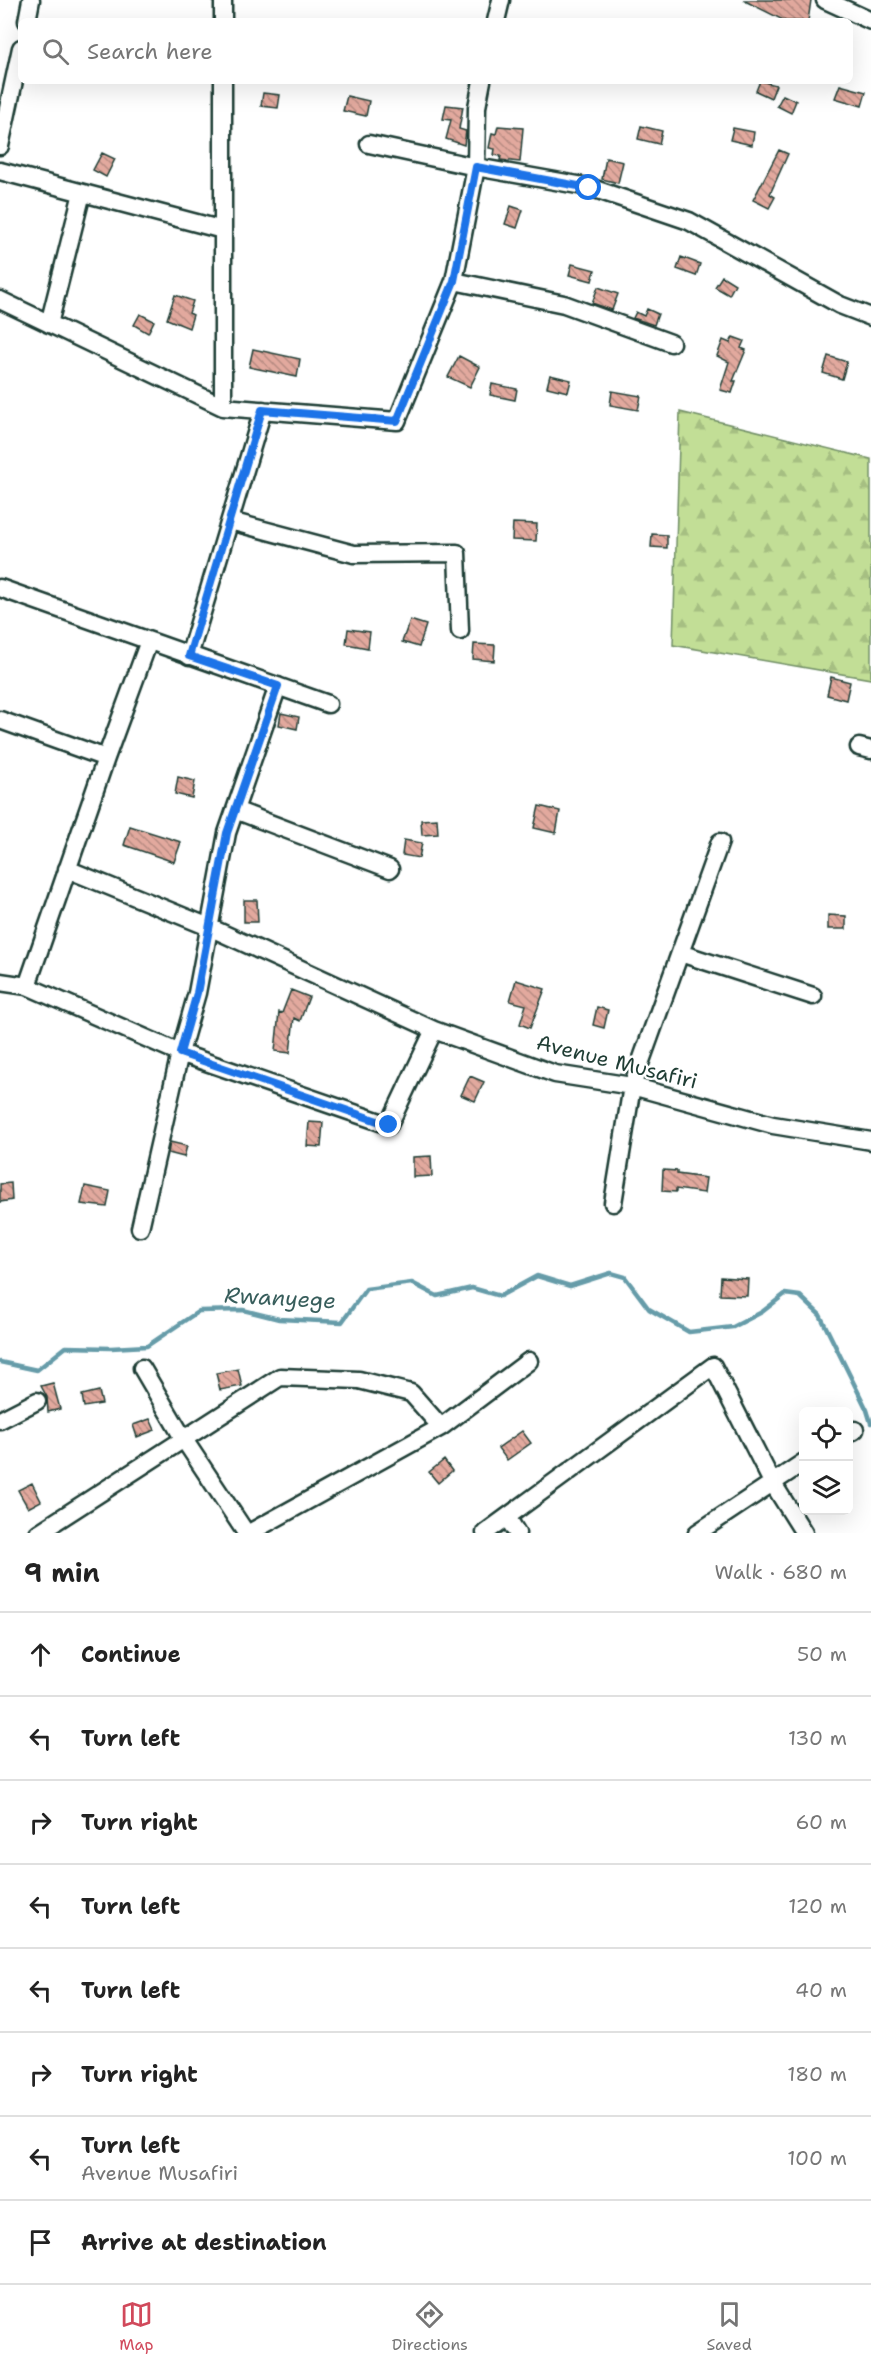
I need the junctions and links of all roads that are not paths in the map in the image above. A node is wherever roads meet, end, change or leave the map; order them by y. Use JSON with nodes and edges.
{"nodes":[{"id":1,"x":31,"y":0,"type":"edge"},
{"id":2,"x":223,"y":0,"type":"edge"},
{"id":3,"x":501,"y":0,"type":"edge"},
{"id":4,"x":825,"y":0,"type":"edge"},
{"id":5,"x":28,"y":18,"type":"edge"},
{"id":6,"x":223,"y":18,"type":"edge"},
{"id":7,"x":497,"y":18,"type":"edge"},
{"id":8,"x":871,"y":21,"type":"edge"},
{"id":9,"x":18,"y":62,"type":"edge"},
{"id":10,"x":223,"y":84,"type":"edge"},
{"id":11,"x":481,"y":84,"type":"edge"},
{"id":12,"x":369,"y":144,"type":"dead end"},
{"id":13,"x":0,"y":146,"type":"edge"},
{"id":14,"x":476,"y":167,"type":"junction"},
{"id":15,"x":0,"y":171,"type":"edge"},
{"id":16,"x":82,"y":193,"type":"junction"},
{"id":17,"x":223,"y":230,"type":"junction"},
{"id":18,"x":454,"y":281,"type":"junction"},
{"id":19,"x":0,"y":300,"type":"edge"},
{"id":20,"x":871,"y":316,"type":"edge"},
{"id":21,"x":49,"y":324,"type":"junction"},
{"id":22,"x":671,"y":344,"type":"dead end"},
{"id":23,"x":223,"y":406,"type":"junction"},
{"id":24,"x":262,"y":410,"type":"junction"},
{"id":25,"x":230,"y":521,"type":"junction"},
{"id":26,"x":0,"y":588,"type":"edge"},
{"id":27,"x":460,"y":632,"type":"dead end"},
{"id":28,"x":149,"y":641,"type":"junction"},
{"id":29,"x":189,"y":656,"type":"junction"},
{"id":30,"x":278,"y":686,"type":"junction"},
{"id":31,"x":328,"y":704,"type":"dead end"},
{"id":32,"x":0,"y":720,"type":"edge"},
{"id":33,"x":106,"y":758,"type":"junction"},
{"id":34,"x":236,"y":810,"type":"junction"},
{"id":35,"x":720,"y":842,"type":"dead end"},
{"id":36,"x":67,"y":869,"type":"junction"},
{"id":37,"x":390,"y":869,"type":"dead end"},
{"id":38,"x":209,"y":927,"type":"junction"},
{"id":39,"x":680,"y":953,"type":"junction"},
{"id":40,"x":0,"y":982,"type":"edge"},
{"id":41,"x":27,"y":986,"type":"junction"},
{"id":42,"x":813,"y":996,"type":"dead end"},
{"id":43,"x":434,"y":1030,"type":"junction"},
{"id":44,"x":180,"y":1053,"type":"junction"},
{"id":45,"x":632,"y":1086,"type":"junction"},
{"id":46,"x":871,"y":1141,"type":"edge"},
{"id":47,"x":613,"y":1203,"type":"dead end"},
{"id":48,"x":140,"y":1228,"type":"dead end"},
{"id":49,"x":529,"y":1361,"type":"dead end"},
{"id":50,"x":141,"y":1368,"type":"dead end"},
{"id":51,"x":37,"y":1401,"type":"dead end"},
{"id":52,"x":0,"y":1420,"type":"edge"},
{"id":53,"x":441,"y":1427,"type":"junction"},
{"id":54,"x":183,"y":1438,"type":"junction"},
{"id":55,"x":799,"y":1465,"type":"edge"},
{"id":56,"x":772,"y":1482,"type":"junction"},
{"id":57,"x":507,"y":1517,"type":"junction"},
{"id":58,"x":38,"y":1533,"type":"edge"},
{"id":59,"x":248,"y":1533,"type":"edge"},
{"id":60,"x":484,"y":1533,"type":"edge"},
{"id":61,"x":517,"y":1533,"type":"edge"},
{"id":62,"x":697,"y":1533,"type":"edge"},
{"id":63,"x":804,"y":1533,"type":"edge"}],
"edges":[{"from":1,"to":5,"type":"street"},
{"from":2,"to":6,"type":"street"},
{"from":3,"to":7,"type":"street"},
{"from":4,"to":8,"type":"street"},
{"from":9,"to":13,"type":"street"},
{"from":10,"to":17,"type":"street"},
{"from":11,"to":14,"type":"street"},
{"from":12,"to":14,"type":"street"},
{"from":14,"to":18,"type":"street"},
{"from":14,"to":20,"type":"street"},
{"from":15,"to":16,"type":"street"},
{"from":16,"to":17,"type":"street"},
{"from":16,"to":21,"type":"street"},
{"from":17,"to":23,"type":"street"},
{"from":18,"to":22,"type":"street"},
{"from":18,"to":24,"type":"street"},
{"from":19,"to":21,"type":"street"},
{"from":21,"to":23,"type":"street"},
{"from":23,"to":24,"type":"street"},
{"from":24,"to":25,"type":"street"},
{"from":25,"to":27,"type":"street"},
{"from":25,"to":29,"type":"street"},
{"from":26,"to":28,"type":"street"},
{"from":28,"to":29,"type":"street"},
{"from":28,"to":33,"type":"street"},
{"from":29,"to":30,"type":"street"},
{"from":30,"to":31,"type":"street"},
{"from":30,"to":34,"type":"street"},
{"from":32,"to":33,"type":"street"},
{"from":33,"to":36,"type":"street"},
{"from":34,"to":37,"type":"street"},
{"from":34,"to":38,"type":"street"},
{"from":35,"to":39,"type":"street"},
{"from":36,"to":38,"type":"street","name":"Avenue Musafiri"},
{"from":36,"to":41,"type":"street"},
{"from":38,"to":43,"type":"street","name":"Avenue Musafiri"},
{"from":38,"to":44,"type":"street"},
{"from":39,"to":42,"type":"street"},
{"from":39,"to":45,"type":"street"},
{"from":40,"to":41,"type":"street"},
{"from":41,"to":44,"type":"street"},
{"from":43,"to":44,"type":"street"},
{"from":43,"to":45,"type":"street","name":"Avenue Musafiri"},
{"from":44,"to":48,"type":"street"},
{"from":45,"to":46,"type":"street","name":"Avenue Musafiri"},
{"from":45,"to":47,"type":"street"},
{"from":49,"to":53,"type":"street"},
{"from":50,"to":54,"type":"street"},
{"from":51,"to":52,"type":"street"},
{"from":53,"to":54,"type":"street"},
{"from":53,"to":59,"type":"street"},
{"from":54,"to":58,"type":"street"},
{"from":54,"to":59,"type":"street"},
{"from":55,"to":56,"type":"street"},
{"from":56,"to":57,"type":"street"},
{"from":56,"to":62,"type":"street"},
{"from":56,"to":63,"type":"street"},
{"from":57,"to":60,"type":"street"},
{"from":57,"to":61,"type":"street"}]}
